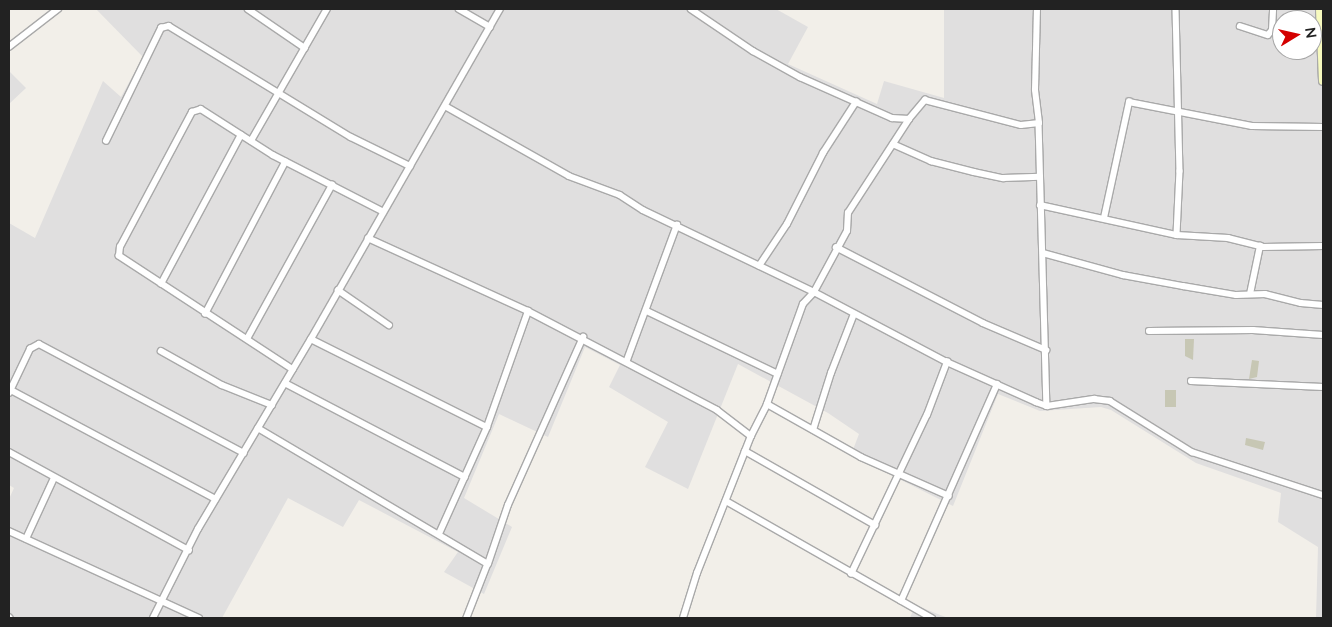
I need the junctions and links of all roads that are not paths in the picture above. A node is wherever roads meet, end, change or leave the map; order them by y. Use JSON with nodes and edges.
{"nodes":[{"id":1,"x":58,"y":9,"type":"edge"},
{"id":2,"x":248,"y":9,"type":"edge"},
{"id":3,"x":327,"y":9,"type":"edge"},
{"id":4,"x":459,"y":9,"type":"edge"},
{"id":5,"x":500,"y":9,"type":"edge"},
{"id":6,"x":690,"y":9,"type":"edge"},
{"id":7,"x":1037,"y":9,"type":"edge"},
{"id":8,"x":1176,"y":9,"type":"edge"},
{"id":9,"x":1273,"y":9,"type":"edge"},
{"id":10,"x":1320,"y":9,"type":"edge"},
{"id":11,"x":1240,"y":26,"type":"dead end"},
{"id":12,"x":490,"y":27,"type":"junction"},
{"id":13,"x":9,"y":48,"type":"edge"},
{"id":14,"x":305,"y":48,"type":"junction"},
{"id":15,"x":1323,"y":81,"type":"edge"},
{"id":16,"x":280,"y":92,"type":"junction"},
{"id":17,"x":856,"y":102,"type":"junction"},
{"id":18,"x":445,"y":106,"type":"junction"},
{"id":19,"x":1178,"y":112,"type":"junction"},
{"id":20,"x":909,"y":119,"type":"junction"},
{"id":21,"x":1038,"y":123,"type":"junction"},
{"id":22,"x":1323,"y":127,"type":"edge"},
{"id":23,"x":241,"y":135,"type":"junction"},
{"id":24,"x":106,"y":141,"type":"dead end"},
{"id":25,"x":251,"y":141,"type":"junction"},
{"id":26,"x":893,"y":144,"type":"junction"},
{"id":27,"x":285,"y":162,"type":"junction"},
{"id":28,"x":410,"y":166,"type":"junction"},
{"id":29,"x":1040,"y":177,"type":"junction"},
{"id":30,"x":332,"y":185,"type":"junction"},
{"id":31,"x":1040,"y":205,"type":"junction"},
{"id":32,"x":382,"y":211,"type":"junction"},
{"id":33,"x":1104,"y":218,"type":"junction"},
{"id":34,"x":677,"y":225,"type":"junction"},
{"id":35,"x":1177,"y":235,"type":"junction"},
{"id":36,"x":368,"y":238,"type":"junction"},
{"id":37,"x":1260,"y":246,"type":"junction"},
{"id":38,"x":1323,"y":246,"type":"edge"},
{"id":39,"x":836,"y":247,"type":"junction"},
{"id":40,"x":1043,"y":253,"type":"junction"},
{"id":41,"x":759,"y":266,"type":"junction"},
{"id":42,"x":161,"y":284,"type":"junction"},
{"id":43,"x":338,"y":290,"type":"junction"},
{"id":44,"x":814,"y":292,"type":"junction"},
{"id":45,"x":1250,"y":294,"type":"junction"},
{"id":46,"x":1323,"y":305,"type":"edge"},
{"id":47,"x":528,"y":311,"type":"junction"},
{"id":48,"x":647,"y":312,"type":"junction"},
{"id":49,"x":205,"y":314,"type":"junction"},
{"id":50,"x":854,"y":314,"type":"junction"},
{"id":51,"x":389,"y":326,"type":"dead end"},
{"id":52,"x":1149,"y":331,"type":"dead end"},
{"id":53,"x":1323,"y":335,"type":"edge"},
{"id":54,"x":583,"y":337,"type":"junction"},
{"id":55,"x":247,"y":339,"type":"junction"},
{"id":56,"x":311,"y":339,"type":"junction"},
{"id":57,"x":1046,"y":350,"type":"junction"},
{"id":58,"x":160,"y":351,"type":"dead end"},
{"id":59,"x":627,"y":360,"type":"junction"},
{"id":60,"x":947,"y":362,"type":"junction"},
{"id":61,"x":293,"y":370,"type":"junction"},
{"id":62,"x":778,"y":374,"type":"junction"},
{"id":63,"x":1191,"y":381,"type":"dead end"},
{"id":64,"x":285,"y":383,"type":"junction"},
{"id":65,"x":997,"y":384,"type":"junction"},
{"id":66,"x":1323,"y":387,"type":"edge"},
{"id":67,"x":9,"y":391,"type":"edge"},
{"id":68,"x":272,"y":404,"type":"junction"},
{"id":69,"x":767,"y":404,"type":"junction"},
{"id":70,"x":1047,"y":406,"type":"junction"},
{"id":71,"x":487,"y":427,"type":"junction"},
{"id":72,"x":258,"y":428,"type":"junction"},
{"id":73,"x":813,"y":430,"type":"junction"},
{"id":74,"x":751,"y":436,"type":"junction"},
{"id":75,"x":745,"y":451,"type":"junction"},
{"id":76,"x":9,"y":452,"type":"edge"},
{"id":77,"x":244,"y":453,"type":"junction"},
{"id":78,"x":898,"y":472,"type":"junction"},
{"id":79,"x":465,"y":476,"type":"junction"},
{"id":80,"x":54,"y":478,"type":"junction"},
{"id":81,"x":1323,"y":495,"type":"edge"},
{"id":82,"x":949,"y":496,"type":"junction"},
{"id":83,"x":216,"y":498,"type":"junction"},
{"id":84,"x":726,"y":501,"type":"junction"},
{"id":85,"x":875,"y":525,"type":"junction"},
{"id":86,"x":9,"y":531,"type":"edge"},
{"id":87,"x":439,"y":534,"type":"junction"},
{"id":88,"x":26,"y":539,"type":"junction"},
{"id":89,"x":190,"y":550,"type":"junction"},
{"id":90,"x":488,"y":564,"type":"junction"},
{"id":91,"x":851,"y":574,"type":"junction"},
{"id":92,"x":161,"y":601,"type":"junction"},
{"id":93,"x":902,"y":601,"type":"junction"},
{"id":94,"x":153,"y":618,"type":"edge"},
{"id":95,"x":199,"y":618,"type":"edge"},
{"id":96,"x":467,"y":618,"type":"edge"},
{"id":97,"x":683,"y":618,"type":"edge"},
{"id":98,"x":932,"y":618,"type":"edge"}],
"edges":[{"from":1,"to":13,"type":"street"},
{"from":2,"to":14,"type":"street"},
{"from":3,"to":14,"type":"street"},
{"from":4,"to":12,"type":"street"},
{"from":5,"to":12,"type":"street"},
{"from":6,"to":17,"type":"street"},
{"from":7,"to":21,"type":"street"},
{"from":8,"to":19,"type":"street"},
{"from":9,"to":11,"type":"street"},
{"from":10,"to":15,"type":"street"},
{"from":12,"to":18,"type":"street"},
{"from":14,"to":16,"type":"street"},
{"from":16,"to":24,"type":"street"},
{"from":16,"to":25,"type":"street"},
{"from":16,"to":28,"type":"street"},
{"from":17,"to":20,"type":"street"},
{"from":17,"to":41,"type":"street"},
{"from":18,"to":28,"type":"street"},
{"from":18,"to":34,"type":"street"},
{"from":19,"to":22,"type":"street"},
{"from":19,"to":33,"type":"street"},
{"from":19,"to":35,"type":"street"},
{"from":20,"to":21,"type":"street"},
{"from":20,"to":26,"type":"street"},
{"from":21,"to":29,"type":"street"},
{"from":23,"to":25,"type":"street"},
{"from":23,"to":42,"type":"street"},
{"from":23,"to":42,"type":"street"},
{"from":25,"to":27,"type":"street"},
{"from":26,"to":29,"type":"street"},
{"from":26,"to":39,"type":"street"},
{"from":27,"to":30,"type":"street"},
{"from":27,"to":49,"type":"street"},
{"from":28,"to":32,"type":"street"},
{"from":29,"to":31,"type":"street"},
{"from":30,"to":32,"type":"street"},
{"from":30,"to":55,"type":"street"},
{"from":31,"to":33,"type":"street"},
{"from":31,"to":40,"type":"street"},
{"from":32,"to":36,"type":"street"},
{"from":33,"to":35,"type":"street"},
{"from":34,"to":41,"type":"street"},
{"from":34,"to":48,"type":"street"},
{"from":35,"to":37,"type":"street"},
{"from":36,"to":43,"type":"street"},
{"from":36,"to":47,"type":"street"},
{"from":37,"to":38,"type":"street"},
{"from":37,"to":45,"type":"street"},
{"from":39,"to":44,"type":"street"},
{"from":39,"to":57,"type":"street"},
{"from":40,"to":45,"type":"street"},
{"from":40,"to":57,"type":"street"},
{"from":41,"to":44,"type":"street"},
{"from":42,"to":49,"type":"street"},
{"from":43,"to":51,"type":"street"},
{"from":43,"to":56,"type":"street"},
{"from":44,"to":50,"type":"street"},
{"from":44,"to":62,"type":"street"},
{"from":45,"to":46,"type":"street"},
{"from":47,"to":54,"type":"street"},
{"from":47,"to":71,"type":"street"},
{"from":48,"to":59,"type":"street"},
{"from":48,"to":62,"type":"street"},
{"from":49,"to":55,"type":"street"},
{"from":50,"to":60,"type":"street"},
{"from":50,"to":73,"type":"street"},
{"from":52,"to":53,"type":"street"},
{"from":54,"to":59,"type":"street"},
{"from":54,"to":90,"type":"street"},
{"from":55,"to":61,"type":"street"},
{"from":56,"to":61,"type":"street"},
{"from":56,"to":71,"type":"street"},
{"from":57,"to":70,"type":"street"},
{"from":58,"to":68,"type":"street"},
{"from":59,"to":74,"type":"street"},
{"from":60,"to":65,"type":"street"},
{"from":60,"to":78,"type":"street"},
{"from":61,"to":64,"type":"street"},
{"from":62,"to":69,"type":"street"},
{"from":63,"to":66,"type":"street"},
{"from":64,"to":68,"type":"street"},
{"from":64,"to":79,"type":"street"},
{"from":65,"to":70,"type":"street"},
{"from":65,"to":82,"type":"street"},
{"from":67,"to":77,"type":"street"},
{"from":67,"to":83,"type":"street"},
{"from":68,"to":72,"type":"street"},
{"from":69,"to":73,"type":"street"},
{"from":69,"to":74,"type":"street"},
{"from":70,"to":81,"type":"street"},
{"from":71,"to":79,"type":"street"},
{"from":72,"to":77,"type":"street"},
{"from":72,"to":87,"type":"street"},
{"from":73,"to":78,"type":"street"},
{"from":74,"to":75,"type":"street"},
{"from":75,"to":84,"type":"street"},
{"from":75,"to":85,"type":"street"},
{"from":76,"to":80,"type":"street"},
{"from":77,"to":83,"type":"street"},
{"from":78,"to":82,"type":"street"},
{"from":78,"to":85,"type":"street"},
{"from":79,"to":87,"type":"street"},
{"from":80,"to":88,"type":"street"},
{"from":80,"to":89,"type":"street"},
{"from":82,"to":93,"type":"street"},
{"from":83,"to":89,"type":"street"},
{"from":84,"to":91,"type":"street"},
{"from":84,"to":97,"type":"street"},
{"from":85,"to":91,"type":"street"},
{"from":86,"to":88,"type":"street"},
{"from":87,"to":90,"type":"street"},
{"from":88,"to":92,"type":"street"},
{"from":89,"to":92,"type":"street"},
{"from":90,"to":96,"type":"street"},
{"from":91,"to":93,"type":"street"},
{"from":92,"to":94,"type":"street"},
{"from":92,"to":95,"type":"street"},
{"from":93,"to":98,"type":"street"}]}
